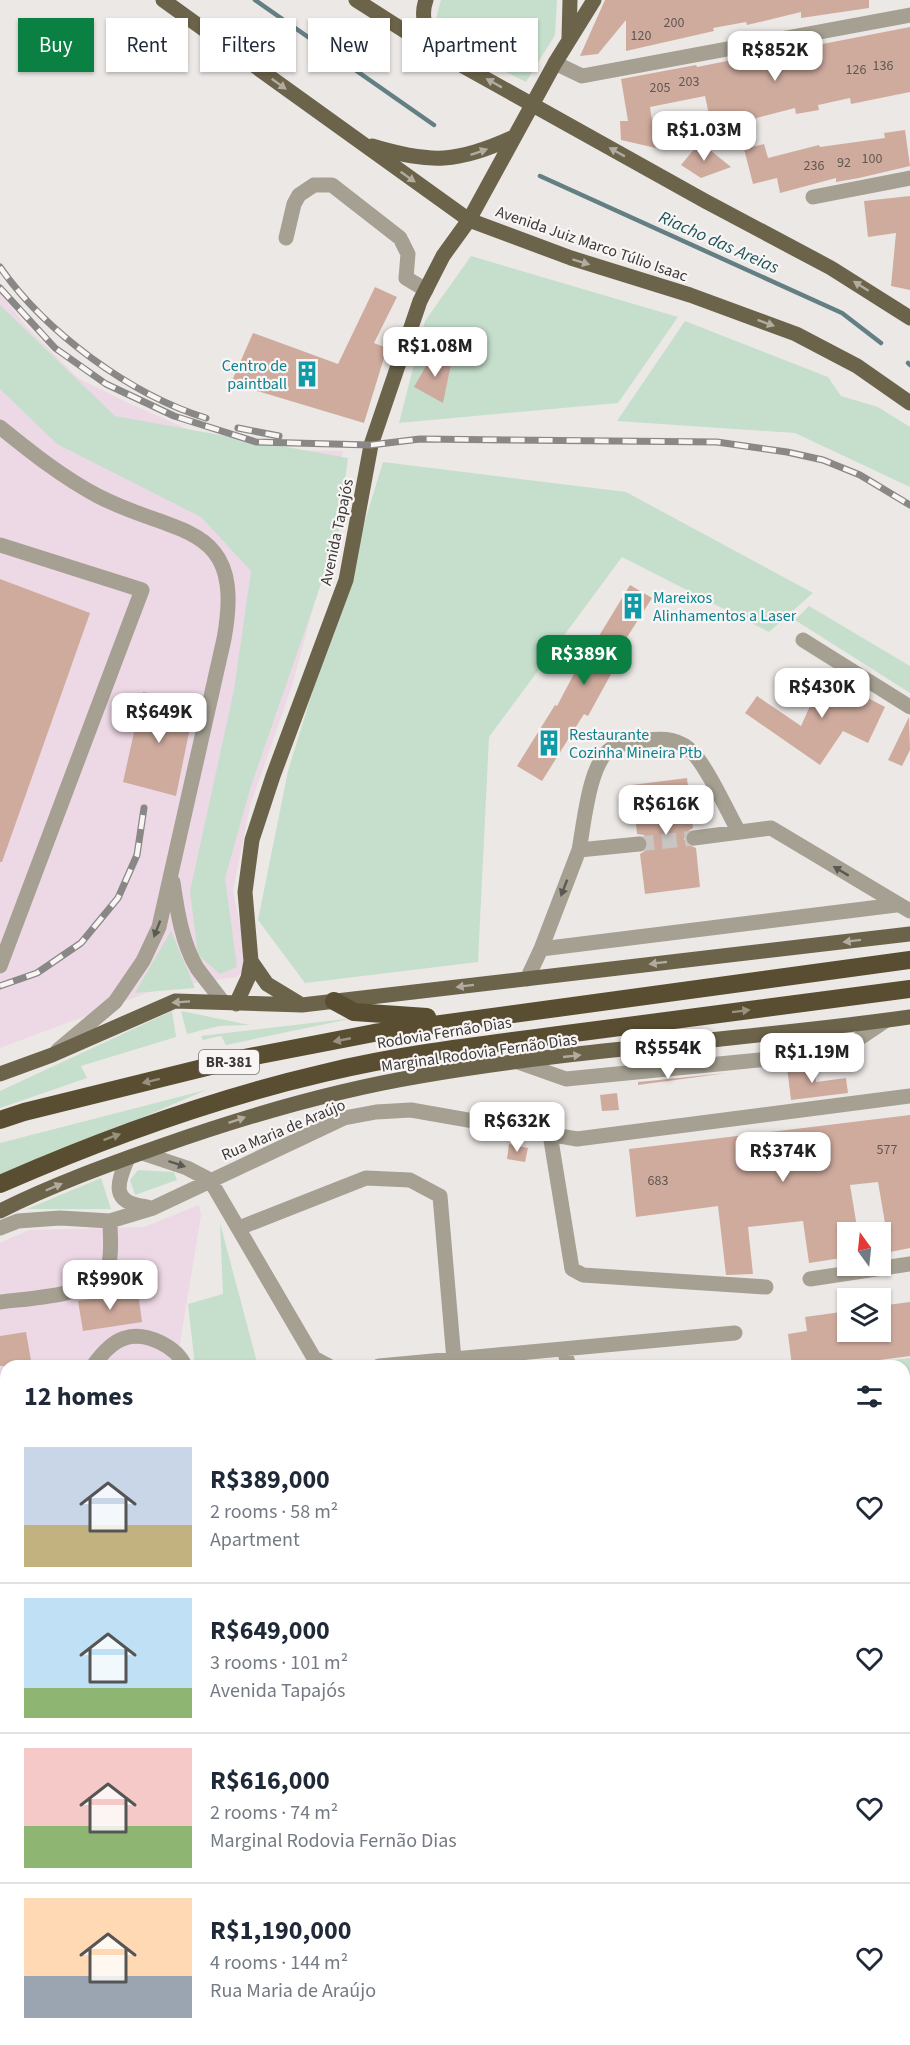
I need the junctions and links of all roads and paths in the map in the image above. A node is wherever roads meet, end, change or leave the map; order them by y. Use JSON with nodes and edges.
{"nodes":[{"id":1,"x":164,"y":0,"type":"edge"},
{"id":2,"x":356,"y":0,"type":"edge"},
{"id":3,"x":426,"y":0,"type":"edge"},
{"id":4,"x":570,"y":0,"type":"edge"},
{"id":5,"x":594,"y":0,"type":"edge"},
{"id":6,"x":910,"y":15,"type":"edge"},
{"id":7,"x":423,"y":18,"type":"edge"},
{"id":8,"x":402,"y":29,"type":"edge"},
{"id":9,"x":568,"y":44,"type":"junction"},
{"id":10,"x":555,"y":63,"type":"junction"},
{"id":11,"x":474,"y":72,"type":"edge"},
{"id":12,"x":516,"y":133,"type":"junction"},
{"id":13,"x":360,"y":142,"type":"junction"},
{"id":14,"x":910,"y":178,"type":"edge"},
{"id":15,"x":813,"y":197,"type":"dead end"},
{"id":16,"x":468,"y":220,"type":"junction"},
{"id":17,"x":286,"y":238,"type":"dead end"},
{"id":18,"x":426,"y":290,"type":"junction"},
{"id":19,"x":910,"y":318,"type":"edge"},
{"id":20,"x":910,"y":403,"type":"edge"},
{"id":21,"x":0,"y":427,"type":"edge"},
{"id":22,"x":0,"y":545,"type":"edge"},
{"id":23,"x":803,"y":640,"type":"dead end"},
{"id":24,"x":910,"y":707,"type":"edge"},
{"id":25,"x":739,"y":832,"type":"junction"},
{"id":26,"x":694,"y":838,"type":"tunnel mouth"},
{"id":27,"x":639,"y":844,"type":"tunnel mouth"},
{"id":28,"x":579,"y":850,"type":"junction"},
{"id":29,"x":172,"y":873,"type":"junction"},
{"id":30,"x":903,"y":908,"type":"edge"},
{"id":31,"x":910,"y":934,"type":"edge"},
{"id":32,"x":541,"y":949,"type":"junction"},
{"id":33,"x":910,"y":960,"type":"edge"},
{"id":34,"x":251,"y":961,"type":"junction"},
{"id":35,"x":0,"y":966,"type":"edge"},
{"id":36,"x":526,"y":979,"type":"junction"},
{"id":37,"x":910,"y":989,"type":"edge"},
{"id":38,"x":334,"y":1001,"type":"junction"},
{"id":39,"x":229,"y":1003,"type":"junction"},
{"id":40,"x":302,"y":1005,"type":"junction"},
{"id":41,"x":910,"y":1017,"type":"edge"},
{"id":42,"x":462,"y":1020,"type":"junction"},
{"id":43,"x":885,"y":1021,"type":"junction"},
{"id":44,"x":52,"y":1055,"type":"junction"},
{"id":45,"x":518,"y":1062,"type":"junction"},
{"id":46,"x":0,"y":1074,"type":"edge"},
{"id":47,"x":910,"y":1096,"type":"edge"},
{"id":48,"x":0,"y":1120,"type":"edge"},
{"id":49,"x":550,"y":1134,"type":"junction"},
{"id":50,"x":135,"y":1155,"type":"junction"},
{"id":51,"x":210,"y":1180,"type":"junction"},
{"id":52,"x":0,"y":1184,"type":"edge"},
{"id":53,"x":153,"y":1208,"type":"junction"},
{"id":54,"x":0,"y":1211,"type":"edge"},
{"id":55,"x":110,"y":1221,"type":"junction"},
{"id":56,"x":0,"y":1228,"type":"edge"},
{"id":57,"x":239,"y":1228,"type":"junction"},
{"id":58,"x":910,"y":1264,"type":"edge"},
{"id":59,"x":810,"y":1279,"type":"dead end"},
{"id":60,"x":766,"y":1287,"type":"dead end"},
{"id":61,"x":0,"y":1302,"type":"edge"},
{"id":62,"x":735,"y":1333,"type":"dead end"},
{"id":63,"x":564,"y":1350,"type":"junction"},
{"id":64,"x":98,"y":1360,"type":"edge"},
{"id":65,"x":180,"y":1360,"type":"edge"},
{"id":66,"x":318,"y":1360,"type":"edge"},
{"id":67,"x":454,"y":1360,"type":"joint"},
{"id":68,"x":567,"y":1360,"type":"edge"}],
"edges":[{"from":1,"to":13,"type":"main road","name":"Avenida Juiz Marco Túlio Isaac","one_way":true},
{"from":2,"to":8,"type":"main road"},
{"from":3,"to":7,"type":"main road"},
{"from":4,"to":9,"type":"main road"},
{"from":5,"to":9,"type":"main road"},
{"from":6,"to":10,"type":"street"},
{"from":9,"to":10,"type":"main road","name":"Avenida Tapajós"},
{"from":10,"to":12,"type":"main road","name":"Avenida Tapajós"},
{"from":19,"to":11,"type":"main road","one_way":true},
{"from":13,"to":12,"type":"main road","one_way":true},
{"from":12,"to":16,"type":"main road","name":"Avenida Tapajós"},
{"from":13,"to":16,"type":"main road","name":"Avenida Juiz Marco Túlio Isaac","one_way":true},
{"from":14,"to":15,"type":"street"},
{"from":16,"to":18,"type":"main road","name":"Avenida Tapajós"},
{"from":16,"to":20,"type":"main road","name":"Avenida Juiz Marco Túlio Isaac","one_way":true},
{"from":17,"to":18,"type":"street"},
{"from":18,"to":34,"type":"main road","name":"Avenida Tapajós"},
{"from":21,"to":29,"type":"street"},
{"from":22,"to":35,"type":"street"},
{"from":23,"to":24,"type":"street"},
{"from":25,"to":26,"type":"street"},
{"from":25,"to":28,"type":"street"},
{"from":30,"to":25,"type":"street","one_way":true},
{"from":27,"to":28,"type":"street"},
{"from":28,"to":32,"type":"street","one_way":true},
{"from":29,"to":39,"type":"street"},
{"from":29,"to":44,"type":"street","one_way":true},
{"from":30,"to":32,"type":"street"},
{"from":31,"to":36,"type":"main road","one_way":true},
{"from":32,"to":36,"type":"street"},
{"from":33,"to":42,"type":"highway","name":"Rodovia Fernão Dias","number":"BR-381"},
{"from":34,"to":39,"type":"main road","name":"Avenida Tapajós"},
{"from":34,"to":40,"type":"main road"},
{"from":36,"to":38,"type":"main road","one_way":true},
{"from":52,"to":37,"type":"highway","name":"Rodovia Fernão Dias","number":"BR-381","one_way":true},
{"from":38,"to":40,"type":"main road"},
{"from":38,"to":42,"type":"highway","number":"BR-381"},
{"from":39,"to":40,"type":"main road"},
{"from":39,"to":44,"type":"main road","one_way":true},
{"from":41,"to":43,"type":"main road","name":"Marginal Rodovia Fernão Dias"},
{"from":42,"to":48,"type":"highway","name":"Rodovia Fernão Dias","number":"BR-381","one_way":true},
{"from":45,"to":43,"type":"main road","name":"Marginal Rodovia Fernão Dias","one_way":true},
{"from":43,"to":45,"type":"street"},
{"from":44,"to":46,"type":"main road"},
{"from":50,"to":45,"type":"main road","name":"Marginal Rodovia Fernão Dias","one_way":true},
{"from":47,"to":49,"type":"street","name":"Rua Maria de Araújo"},
{"from":49,"to":51,"type":"street","name":"Rua Maria de Araújo"},
{"from":49,"to":60,"type":"street"},
{"from":50,"to":51,"type":"street","one_way":true},
{"from":50,"to":53,"type":"street"},
{"from":54,"to":50,"type":"main road","name":"Marginal Rodovia Fernão Dias","one_way":true},
{"from":51,"to":53,"type":"street","name":"Rua Maria de Araújo"},
{"from":51,"to":57,"type":"street"},
{"from":53,"to":55,"type":"street","name":"Rua Maria de Araújo"},
{"from":55,"to":56,"type":"street","name":"Rua Maria de Araújo"},
{"from":55,"to":61,"type":"street"},
{"from":57,"to":66,"type":"street"},
{"from":57,"to":67,"type":"street"},
{"from":58,"to":59,"type":"street"},
{"from":62,"to":63,"type":"street"},
{"from":63,"to":67,"type":"street"},
{"from":63,"to":68,"type":"street"},
{"from":64,"to":65,"type":"street"}]}
